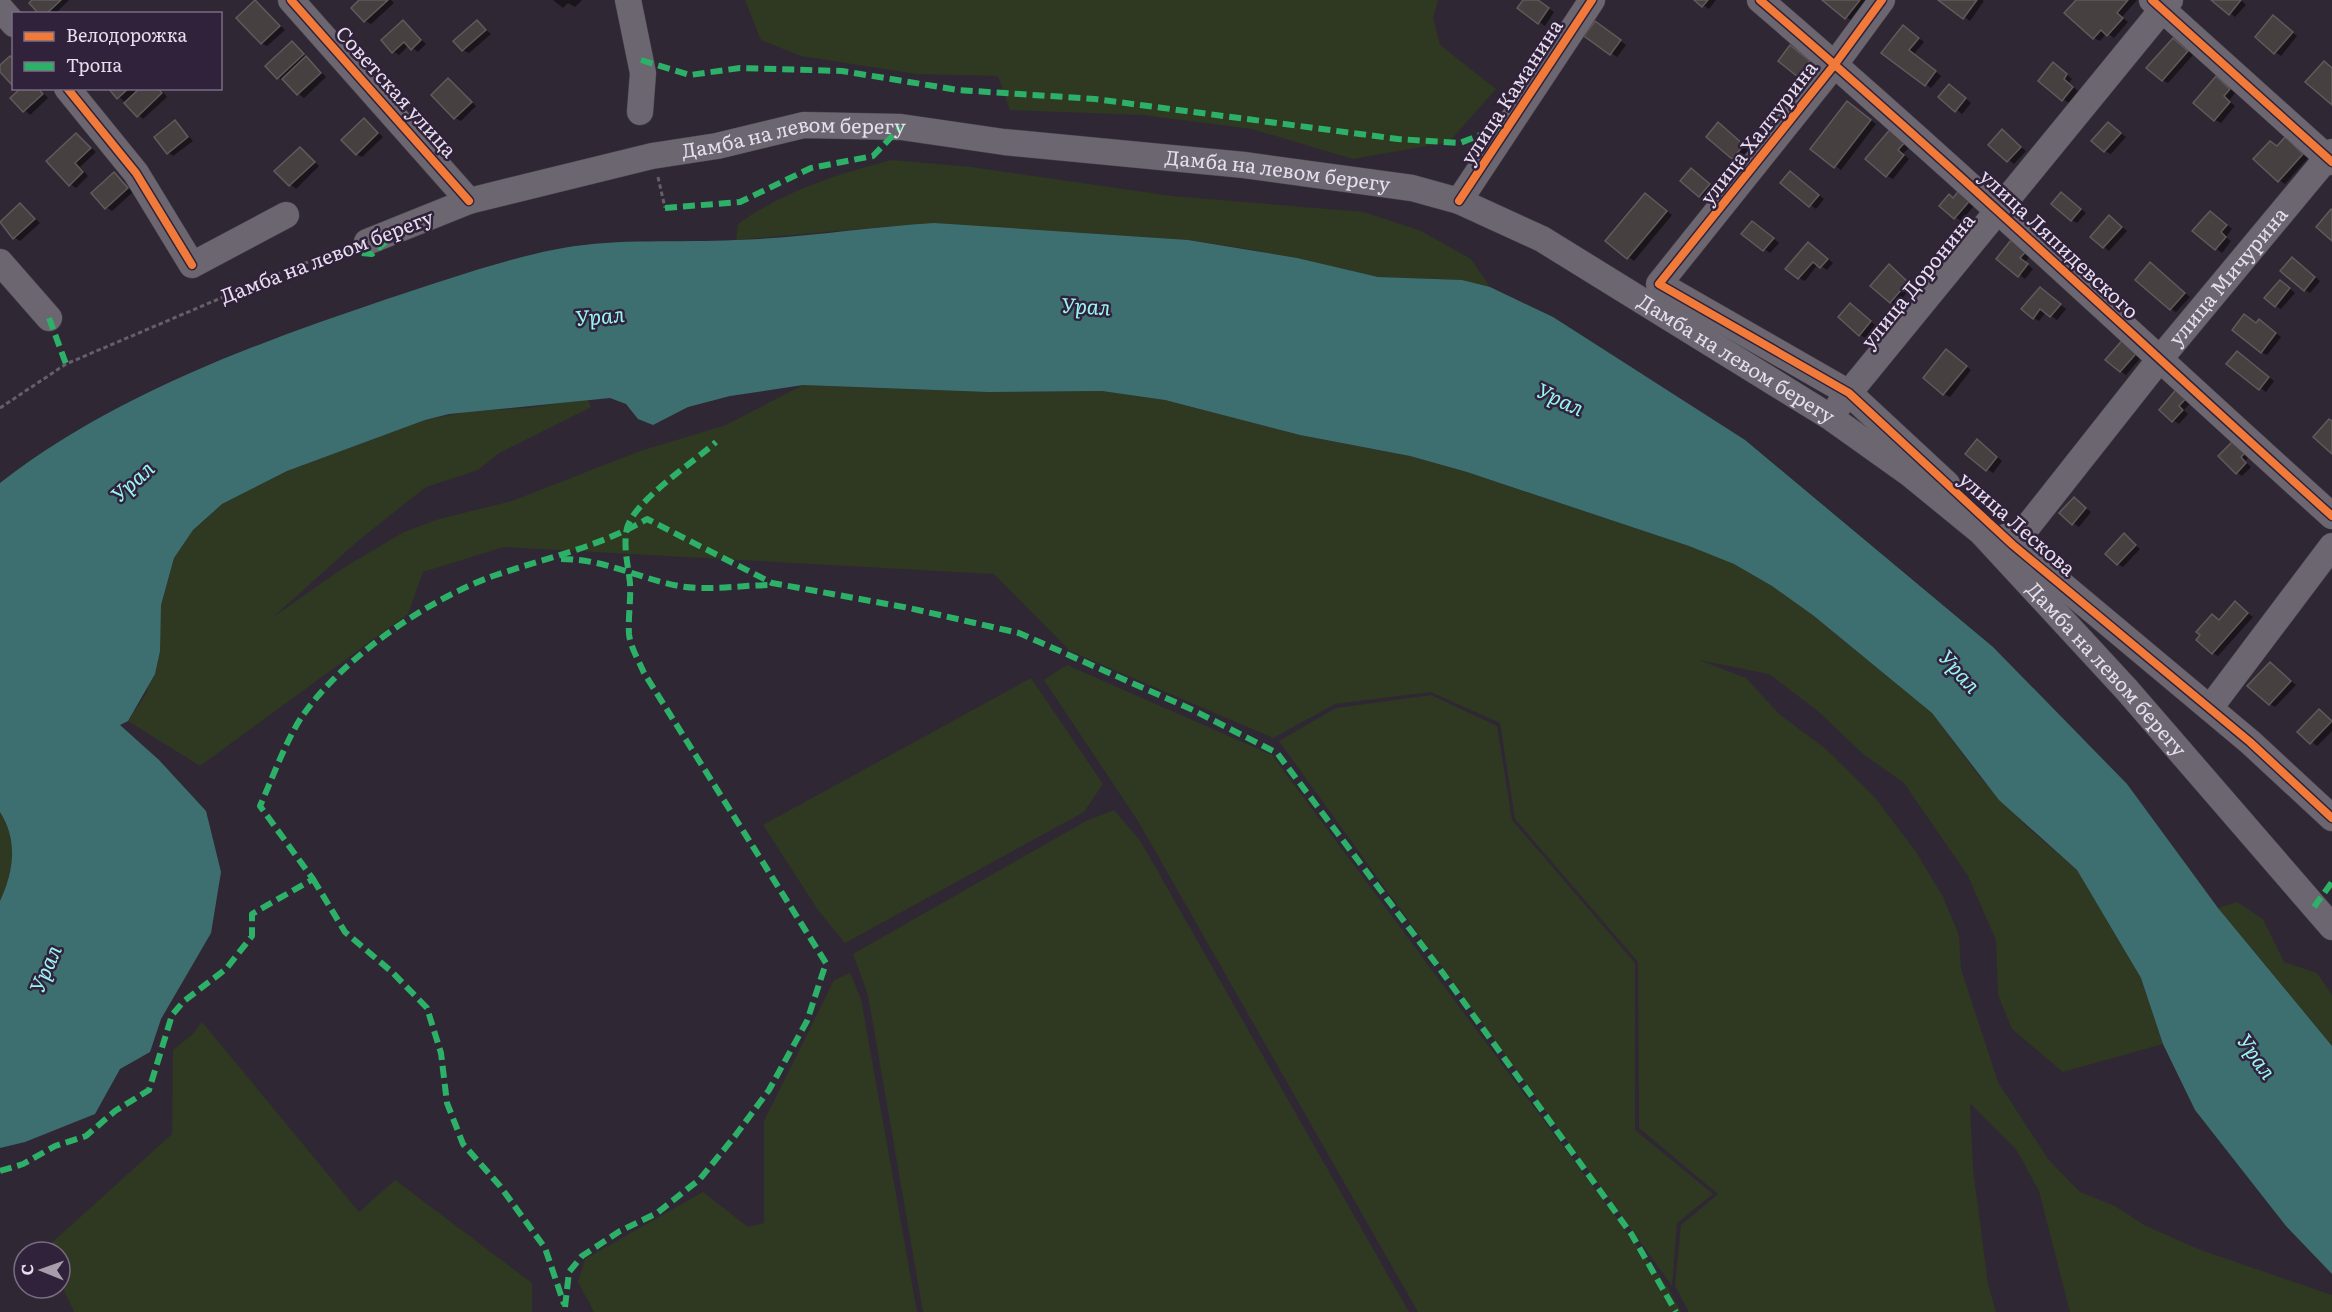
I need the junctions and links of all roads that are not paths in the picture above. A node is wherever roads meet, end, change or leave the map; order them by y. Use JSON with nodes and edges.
{"nodes":[{"id":1,"x":291,"y":0,"type":"edge"},
{"id":2,"x":628,"y":0,"type":"edge"},
{"id":3,"x":1592,"y":0,"type":"edge"},
{"id":4,"x":1760,"y":0,"type":"edge"},
{"id":5,"x":1882,"y":0,"type":"edge"},
{"id":6,"x":2161,"y":3,"type":"edge"},
{"id":7,"x":0,"y":8,"type":"edge"},
{"id":8,"x":12,"y":22,"type":"edge"},
{"id":9,"x":1834,"y":64,"type":"junction"},
{"id":10,"x":69,"y":90,"type":"edge"},
{"id":11,"x":640,"y":112,"type":"dead end"},
{"id":12,"x":2330,"y":158,"type":"edge"},
{"id":13,"x":469,"y":201,"type":"junction"},
{"id":14,"x":1459,"y":201,"type":"junction"},
{"id":15,"x":1998,"y":209,"type":"junction"},
{"id":16,"x":286,"y":215,"type":"dead end"},
{"id":17,"x":367,"y":242,"type":"road end"},
{"id":18,"x":0,"y":262,"type":"edge"},
{"id":19,"x":1659,"y":284,"type":"joint"},
{"id":20,"x":49,"y":318,"type":"dead end"},
{"id":21,"x":2159,"y":360,"type":"junction"},
{"id":22,"x":1849,"y":393,"type":"junction"},
{"id":23,"x":1830,"y":417,"type":"junction"},
{"id":24,"x":2332,"y":516,"type":"edge"},
{"id":25,"x":2013,"y":545,"type":"junction"},
{"id":26,"x":2332,"y":546,"type":"edge"},
{"id":27,"x":2210,"y":708,"type":"junction"},
{"id":28,"x":2332,"y":819,"type":"edge"},
{"id":29,"x":2332,"y":927,"type":"edge"}],
"edges":[{"from":1,"to":13,"type":"street","name":"Советская улица"},
{"from":2,"to":11,"type":"street"},
{"from":3,"to":14,"type":"street","name":"улица Каманина"},
{"from":4,"to":9,"type":"street","name":"улица Ляпидевского"},
{"from":5,"to":9,"type":"street","name":"улица Халтурина"},
{"from":6,"to":12,"type":"street"},
{"from":6,"to":15,"type":"street","name":"улица Доронина"},
{"from":7,"to":8,"type":"street"},
{"from":9,"to":15,"type":"street","name":"улица Ляпидевского"},
{"from":9,"to":19,"type":"street","name":"улица Халтурина"},
{"from":10,"to":16,"type":"street"},
{"from":12,"to":21,"type":"street","name":"улица Мичурина"},
{"from":13,"to":14,"type":"street","name":"Дамба на левом берегу"},
{"from":13,"to":17,"type":"street","name":"Дамба на левом берегу"},
{"from":14,"to":23,"type":"street","name":"Дамба на левом берегу"},
{"from":15,"to":21,"type":"street","name":"улица Ляпидевского"},
{"from":15,"to":22,"type":"street","name":"улица Доронина"},
{"from":18,"to":20,"type":"street"},
{"from":19,"to":22,"type":"street","name":"улица Лескова"},
{"from":21,"to":24,"type":"street","name":"улица Ляпидевского"},
{"from":21,"to":25,"type":"street","name":"улица Мичурина"},
{"from":22,"to":23,"type":"street","name":"улица Доронина"},
{"from":22,"to":25,"type":"street","name":"улица Лескова"},
{"from":23,"to":29,"type":"street","name":"Дамба на левом берегу"},
{"from":25,"to":27,"type":"street","name":"улица Лескова"},
{"from":26,"to":27,"type":"street"},
{"from":27,"to":28,"type":"street","name":"улица Лескова"}]}
